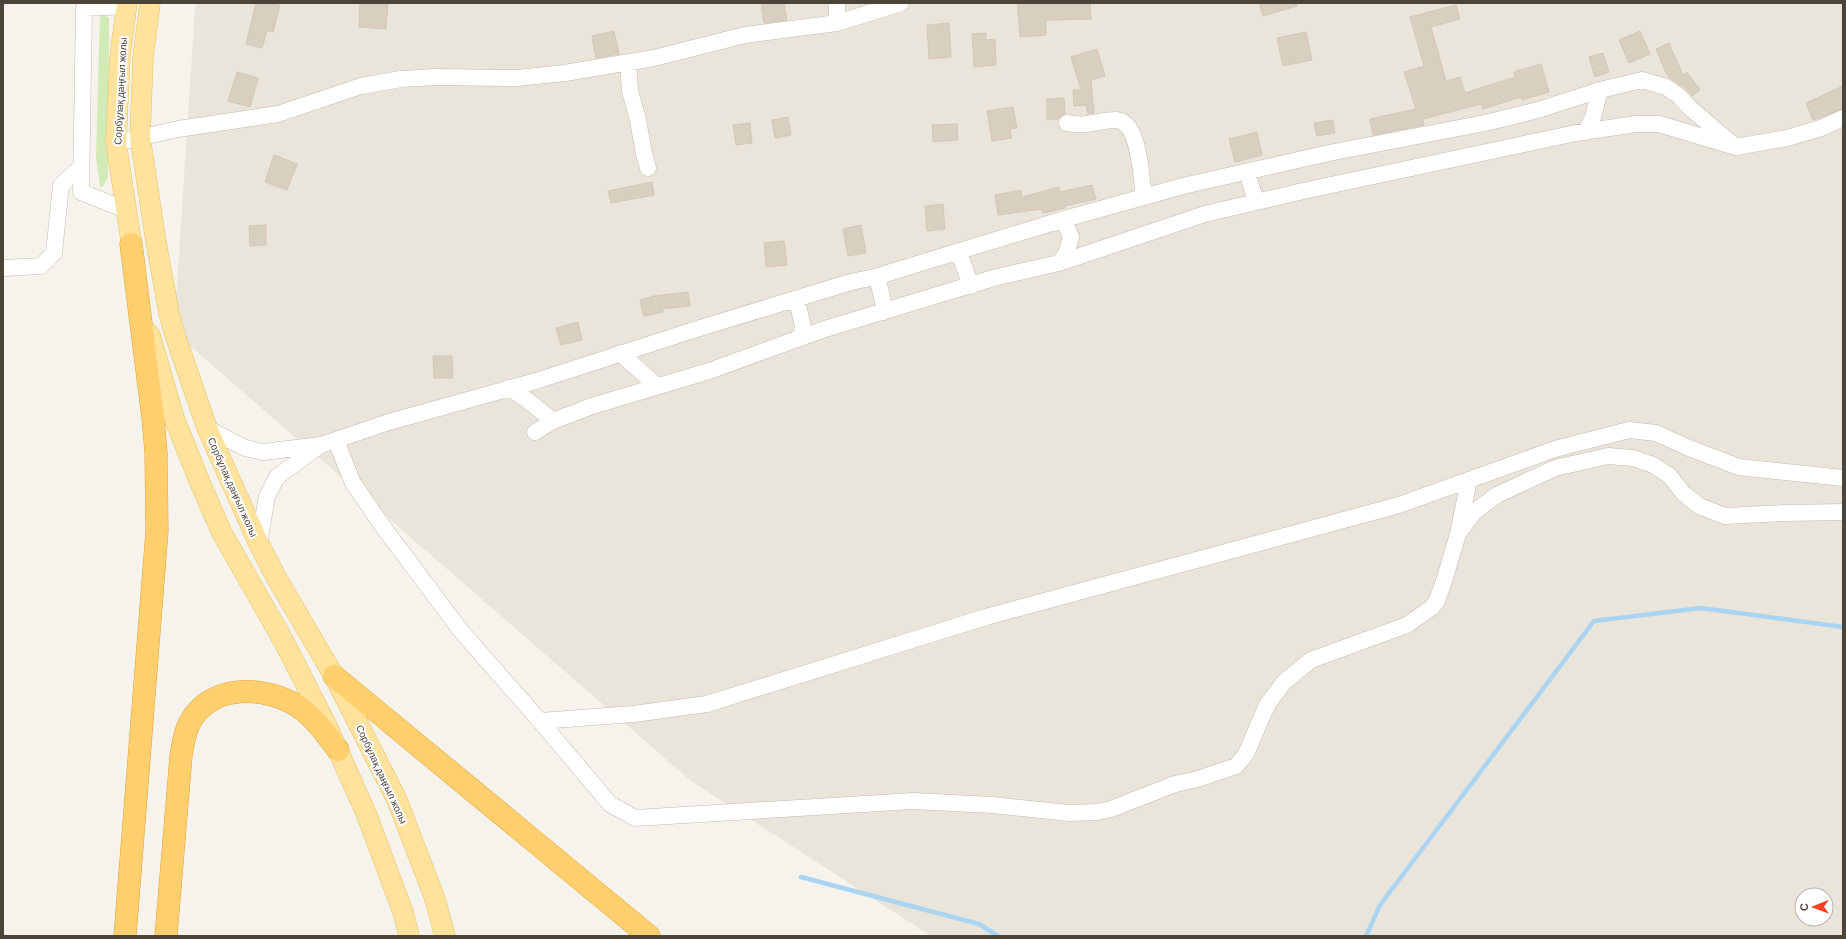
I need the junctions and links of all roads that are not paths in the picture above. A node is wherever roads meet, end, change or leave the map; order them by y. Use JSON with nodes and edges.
{"nodes":[{"id":1,"x":150,"y":3,"type":"edge"},
{"id":2,"x":837,"y":3,"type":"edge"},
{"id":3,"x":901,"y":3,"type":"edge"},
{"id":4,"x":127,"y":4,"type":"edge"},
{"id":5,"x":837,"y":23,"type":"junction"},
{"id":6,"x":628,"y":62,"type":"junction"},
{"id":7,"x":1600,"y":90,"type":"junction"},
{"id":8,"x":1690,"y":108,"type":"junction"},
{"id":9,"x":1843,"y":118,"type":"edge"},
{"id":10,"x":1067,"y":123,"type":"dead end"},
{"id":11,"x":1659,"y":124,"type":"junction"},
{"id":12,"x":1586,"y":132,"type":"junction"},
{"id":13,"x":140,"y":137,"type":"junction"},
{"id":14,"x":116,"y":143,"type":"junction"},
{"id":15,"x":1736,"y":148,"type":"junction"},
{"id":16,"x":81,"y":167,"type":"junction"},
{"id":17,"x":648,"y":168,"type":"dead end"},
{"id":18,"x":1247,"y":172,"type":"junction"},
{"id":19,"x":1144,"y":197,"type":"junction"},
{"id":20,"x":1256,"y":202,"type":"junction"},
{"id":21,"x":126,"y":210,"type":"junction"},
{"id":22,"x":1052,"y":223,"type":"junction"},
{"id":23,"x":131,"y":244,"type":"junction"},
{"id":24,"x":959,"y":252,"type":"junction"},
{"id":25,"x":1059,"y":262,"type":"junction"},
{"id":26,"x":3,"y":268,"type":"edge"},
{"id":27,"x":871,"y":278,"type":"junction"},
{"id":28,"x":970,"y":286,"type":"junction"},
{"id":29,"x":788,"y":302,"type":"junction"},
{"id":30,"x":884,"y":312,"type":"junction"},
{"id":31,"x":801,"y":337,"type":"junction"},
{"id":32,"x":620,"y":353,"type":"junction"},
{"id":33,"x":657,"y":386,"type":"junction"},
{"id":34,"x":508,"y":388,"type":"junction"},
{"id":35,"x":553,"y":421,"type":"junction"},
{"id":36,"x":207,"y":428,"type":"junction"},
{"id":37,"x":535,"y":432,"type":"dead end"},
{"id":38,"x":328,"y":443,"type":"junction"},
{"id":39,"x":1843,"y":478,"type":"edge"},
{"id":40,"x":1469,"y":480,"type":"junction"},
{"id":41,"x":1843,"y":512,"type":"edge"},
{"id":42,"x":1458,"y":534,"type":"junction"},
{"id":43,"x":259,"y":544,"type":"junction"},
{"id":44,"x":317,"y":647,"type":"junction"},
{"id":45,"x":293,"y":658,"type":"junction"},
{"id":46,"x":334,"y":676,"type":"junction"},
{"id":47,"x":540,"y":720,"type":"junction"},
{"id":48,"x":338,"y":750,"type":"junction"},
{"id":49,"x":125,"y":936,"type":"edge"},
{"id":50,"x":166,"y":936,"type":"edge"},
{"id":51,"x":409,"y":936,"type":"edge"},
{"id":52,"x":445,"y":936,"type":"edge"},
{"id":53,"x":649,"y":936,"type":"edge"}],
"edges":[{"from":1,"to":13,"type":"main road","name":"Сорбұлақ даңғыл жолы"},
{"from":2,"to":5,"type":"street"},
{"from":3,"to":5,"type":"street"},
{"from":4,"to":14,"type":"main road","name":"Сорбұлақ даңғыл жолы"},
{"from":4,"to":16,"type":"street"},
{"from":5,"to":6,"type":"street"},
{"from":6,"to":13,"type":"street"},
{"from":6,"to":17,"type":"street"},
{"from":7,"to":8,"type":"street"},
{"from":7,"to":12,"type":"street"},
{"from":7,"to":18,"type":"street"},
{"from":8,"to":11,"type":"street"},
{"from":8,"to":15,"type":"street"},
{"from":9,"to":15,"type":"street"},
{"from":10,"to":19,"type":"street"},
{"from":11,"to":12,"type":"street"},
{"from":11,"to":15,"type":"street"},
{"from":12,"to":20,"type":"street"},
{"from":13,"to":14,"type":"street"},
{"from":13,"to":36,"type":"main road","name":"Сорбұлақ даңғыл жолы"},
{"from":14,"to":21,"type":"main road","name":"Сорбұлақ даңғыл жолы"},
{"from":16,"to":21,"type":"street"},
{"from":16,"to":26,"type":"street"},
{"from":18,"to":19,"type":"street"},
{"from":18,"to":20,"type":"street"},
{"from":19,"to":22,"type":"street"},
{"from":20,"to":25,"type":"street"},
{"from":21,"to":23,"type":"main road","name":"Сорбұлақ даңғыл жолы"},
{"from":22,"to":24,"type":"street"},
{"from":22,"to":25,"type":"street"},
{"from":23,"to":45,"type":"main road","name":"Сорбұлақ даңғыл жолы"},
{"from":23,"to":49,"type":"highway"},
{"from":24,"to":27,"type":"street"},
{"from":24,"to":28,"type":"street"},
{"from":25,"to":28,"type":"street"},
{"from":27,"to":29,"type":"street"},
{"from":27,"to":30,"type":"street"},
{"from":28,"to":30,"type":"street"},
{"from":29,"to":31,"type":"street"},
{"from":29,"to":32,"type":"street"},
{"from":30,"to":31,"type":"street"},
{"from":31,"to":33,"type":"street"},
{"from":32,"to":33,"type":"street"},
{"from":32,"to":34,"type":"street"},
{"from":33,"to":35,"type":"street"},
{"from":34,"to":35,"type":"street"},
{"from":34,"to":38,"type":"street"},
{"from":35,"to":37,"type":"street"},
{"from":36,"to":38,"type":"street"},
{"from":36,"to":43,"type":"main road","name":"Сорбұлақ даңғыл жолы"},
{"from":38,"to":43,"type":"street"},
{"from":38,"to":47,"type":"street"},
{"from":39,"to":40,"type":"street"},
{"from":40,"to":42,"type":"street"},
{"from":40,"to":47,"type":"street"},
{"from":41,"to":42,"type":"street"},
{"from":42,"to":47,"type":"street"},
{"from":43,"to":44,"type":"main road","name":"Сорбұлақ даңғыл жолы"},
{"from":44,"to":45,"type":"main road"},
{"from":44,"to":46,"type":"main road","name":"Сорбұлақ даңғыл жолы"},
{"from":45,"to":48,"type":"main road","name":"Сорбұлақ даңғыл жолы"},
{"from":46,"to":52,"type":"main road","name":"Сорбұлақ даңғыл жолы"},
{"from":46,"to":53,"type":"highway"},
{"from":48,"to":50,"type":"highway"},
{"from":48,"to":51,"type":"main road","name":"Сорбұлақ даңғыл жолы"}]}
